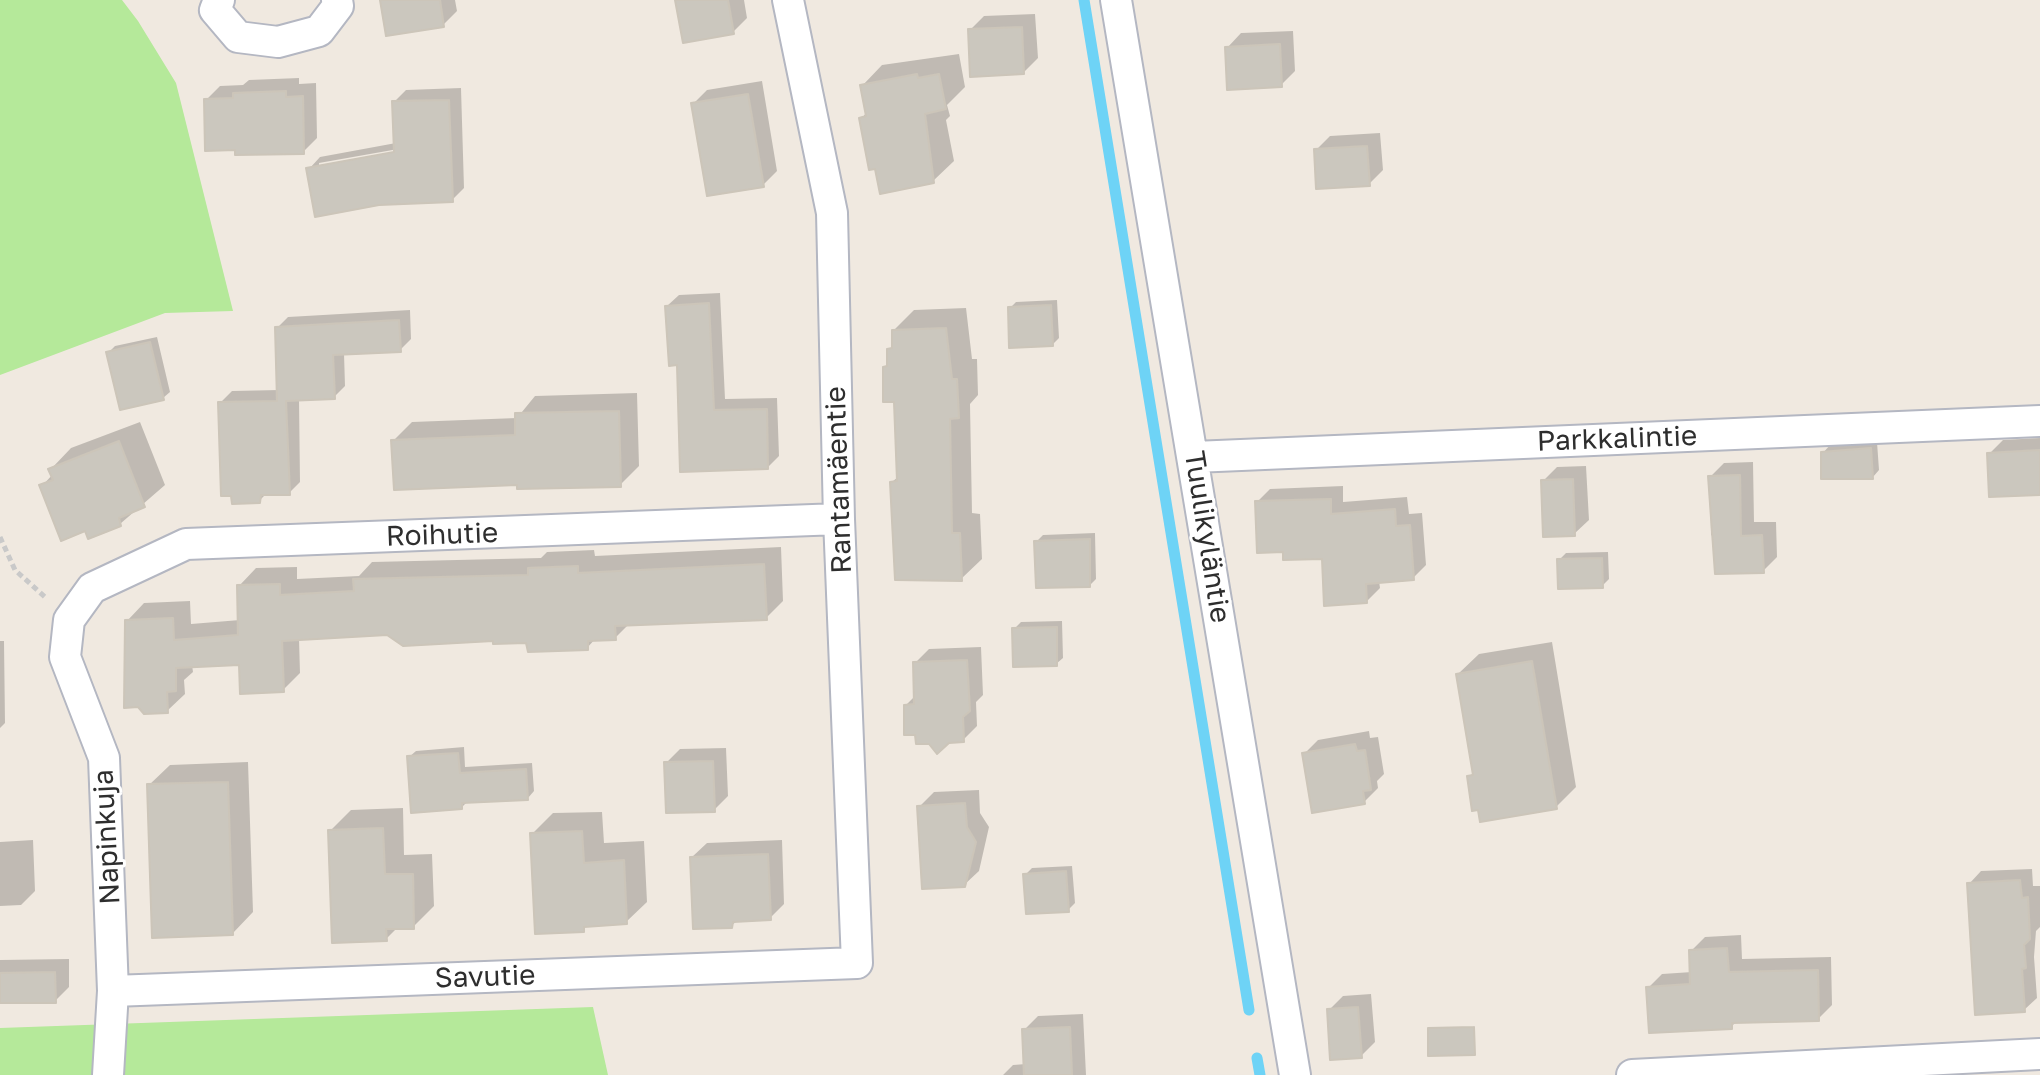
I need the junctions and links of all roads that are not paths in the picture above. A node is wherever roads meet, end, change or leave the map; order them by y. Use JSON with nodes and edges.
{"nodes":[{"id":1,"x":219,"y":0,"type":"edge"},
{"id":2,"x":337,"y":0,"type":"edge"},
{"id":3,"x":788,"y":0,"type":"edge"},
{"id":4,"x":1116,"y":0,"type":"edge"},
{"id":5,"x":2040,"y":421,"type":"edge"},
{"id":6,"x":1194,"y":457,"type":"junction"},
{"id":7,"x":839,"y":519,"type":"junction"},
{"id":8,"x":69,"y":620,"type":"joint"},
{"id":9,"x":857,"y":963,"type":"joint"},
{"id":10,"x":113,"y":991,"type":"junction"},
{"id":11,"x":2040,"y":1054,"type":"edge"},
{"id":12,"x":108,"y":1075,"type":"edge"},
{"id":13,"x":1295,"y":1075,"type":"edge"},
{"id":14,"x":1632,"y":1075,"type":"edge"}],
"edges":[{"from":1,"to":2,"type":"street"},
{"from":3,"to":7,"type":"street","name":"Rantamäentie"},
{"from":4,"to":6,"type":"street","name":"Tuulikyläntie"},
{"from":5,"to":6,"type":"street","name":"Parkkalintie"},
{"from":6,"to":13,"type":"street","name":"Tuulikyläntie"},
{"from":7,"to":8,"type":"street","name":"Roihutie"},
{"from":7,"to":9,"type":"street","name":"Rantamäentie"},
{"from":8,"to":10,"type":"street","name":"Napinkuja"},
{"from":9,"to":10,"type":"street","name":"Savutie"},
{"from":10,"to":12,"type":"street","name":"Napinkuja"},
{"from":11,"to":14,"type":"street"}]}
